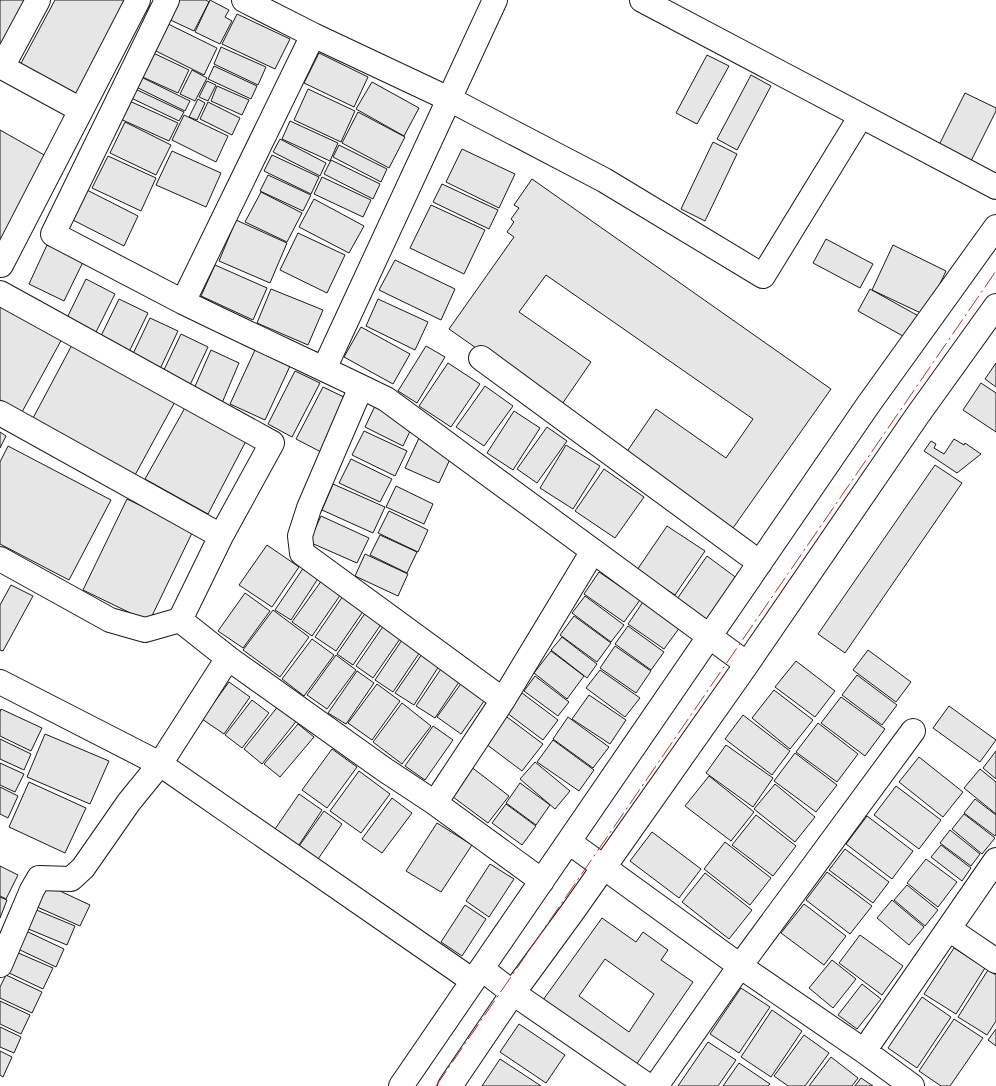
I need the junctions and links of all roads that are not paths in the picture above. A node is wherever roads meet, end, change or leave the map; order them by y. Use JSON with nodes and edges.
{"nodes":[{"id":1,"x":38,"y":0,"type":"edge"},
{"id":2,"x":138,"y":0,"type":"edge"},
{"id":3,"x":167,"y":0,"type":"edge"},
{"id":4,"x":244,"y":0,"type":"edge"},
{"id":5,"x":495,"y":0,"type":"edge"},
{"id":6,"x":642,"y":0,"type":"edge"},
{"id":7,"x":313,"y":35,"type":"junction"},
{"id":8,"x":1,"y":67,"type":"edge"},
{"id":9,"x":449,"y":99,"type":"junction"},
{"id":10,"x":81,"y":110,"type":"junction"},
{"id":11,"x":861,"y":116,"type":"junction"},
{"id":12,"x":996,"y":187,"type":"edge"},
{"id":13,"x":996,"y":227,"type":"edge"},
{"id":14,"x":0,"y":265,"type":"edge"},
{"id":15,"x":0,"y":293,"type":"edge"},
{"id":16,"x":183,"y":302,"type":"junction"},
{"id":17,"x":996,"y":306,"type":"edge"},
{"id":18,"x":481,"y":358,"type":"dead end"},
{"id":19,"x":324,"y":369,"type":"junction"},
{"id":20,"x":361,"y":387,"type":"junction"},
{"id":21,"x":0,"y":413,"type":"edge"},
{"id":22,"x":221,"y":536,"type":"junction"},
{"id":23,"x":593,"y":551,"type":"junction"},
{"id":24,"x":0,"y":559,"type":"edge"},
{"id":25,"x":760,"y":563,"type":"junction"},
{"id":26,"x":180,"y":620,"type":"junction"},
{"id":27,"x":710,"y":636,"type":"junction"},
{"id":28,"x":228,"y":658,"type":"junction"},
{"id":29,"x":747,"y":664,"type":"junction"},
{"id":30,"x":0,"y":682,"type":"edge"},
{"id":31,"x":503,"y":700,"type":"junction"},
{"id":32,"x":913,"y":731,"type":"dead end"},
{"id":33,"x":160,"y":764,"type":"junction"},
{"id":34,"x":435,"y":803,"type":"junction"},
{"id":35,"x":569,"y":842,"type":"junction"},
{"id":36,"x":996,"y":860,"type":"edge"},
{"id":37,"x":603,"y":867,"type":"junction"},
{"id":38,"x":542,"y":881,"type":"junction"},
{"id":39,"x":949,"y":928,"type":"junction"},
{"id":40,"x":996,"y":961,"type":"edge"},
{"id":41,"x":0,"y":964,"type":"edge"},
{"id":42,"x":740,"y":966,"type":"junction"},
{"id":43,"x":477,"y":975,"type":"junction"},
{"id":44,"x":513,"y":993,"type":"junction"},
{"id":45,"x":864,"y":1051,"type":"junction"},
{"id":46,"x":401,"y":1086,"type":"edge"},
{"id":47,"x":450,"y":1086,"type":"edge"},
{"id":48,"x":648,"y":1086,"type":"edge"},
{"id":49,"x":656,"y":1086,"type":"edge"},
{"id":50,"x":912,"y":1086,"type":"edge"}],
"edges":[{"from":1,"to":8,"type":"street"},
{"from":2,"to":10,"type":"street"},
{"from":3,"to":16,"type":"street"},
{"from":4,"to":7,"type":"street"},
{"from":5,"to":9,"type":"street"},
{"from":6,"to":11,"type":"street"},
{"from":7,"to":9,"type":"street"},
{"from":7,"to":16,"type":"street"},
{"from":8,"to":10,"type":"street"},
{"from":9,"to":11,"type":"street"},
{"from":9,"to":19,"type":"street"},
{"from":10,"to":14,"type":"street"},
{"from":11,"to":12,"type":"street"},
{"from":13,"to":25,"type":"street"},
{"from":15,"to":22,"type":"street"},
{"from":16,"to":19,"type":"street"},
{"from":17,"to":29,"type":"street"},
{"from":18,"to":25,"type":"street"},
{"from":19,"to":20,"type":"street"},
{"from":20,"to":23,"type":"street"},
{"from":20,"to":31,"type":"street"},
{"from":21,"to":22,"type":"street"},
{"from":22,"to":26,"type":"street"},
{"from":23,"to":27,"type":"street"},
{"from":23,"to":31,"type":"street"},
{"from":24,"to":26,"type":"street"},
{"from":25,"to":27,"type":"street"},
{"from":26,"to":28,"type":"street"},
{"from":27,"to":29,"type":"street"},
{"from":27,"to":35,"type":"street"},
{"from":28,"to":33,"type":"street"},
{"from":28,"to":34,"type":"street"},
{"from":29,"to":37,"type":"street"},
{"from":30,"to":33,"type":"street"},
{"from":31,"to":34,"type":"street"},
{"from":32,"to":42,"type":"street"},
{"from":33,"to":41,"type":"street"},
{"from":33,"to":43,"type":"street"},
{"from":34,"to":38,"type":"street"},
{"from":35,"to":37,"type":"street"},
{"from":35,"to":38,"type":"street"},
{"from":36,"to":39,"type":"street"},
{"from":37,"to":42,"type":"street"},
{"from":37,"to":44,"type":"street"},
{"from":38,"to":43,"type":"street"},
{"from":39,"to":40,"type":"street"},
{"from":39,"to":45,"type":"street"},
{"from":42,"to":45,"type":"street"},
{"from":42,"to":49,"type":"street"},
{"from":43,"to":44,"type":"street"},
{"from":43,"to":46,"type":"street"},
{"from":44,"to":47,"type":"street"},
{"from":44,"to":48,"type":"street"},
{"from":45,"to":50,"type":"street"}]}
